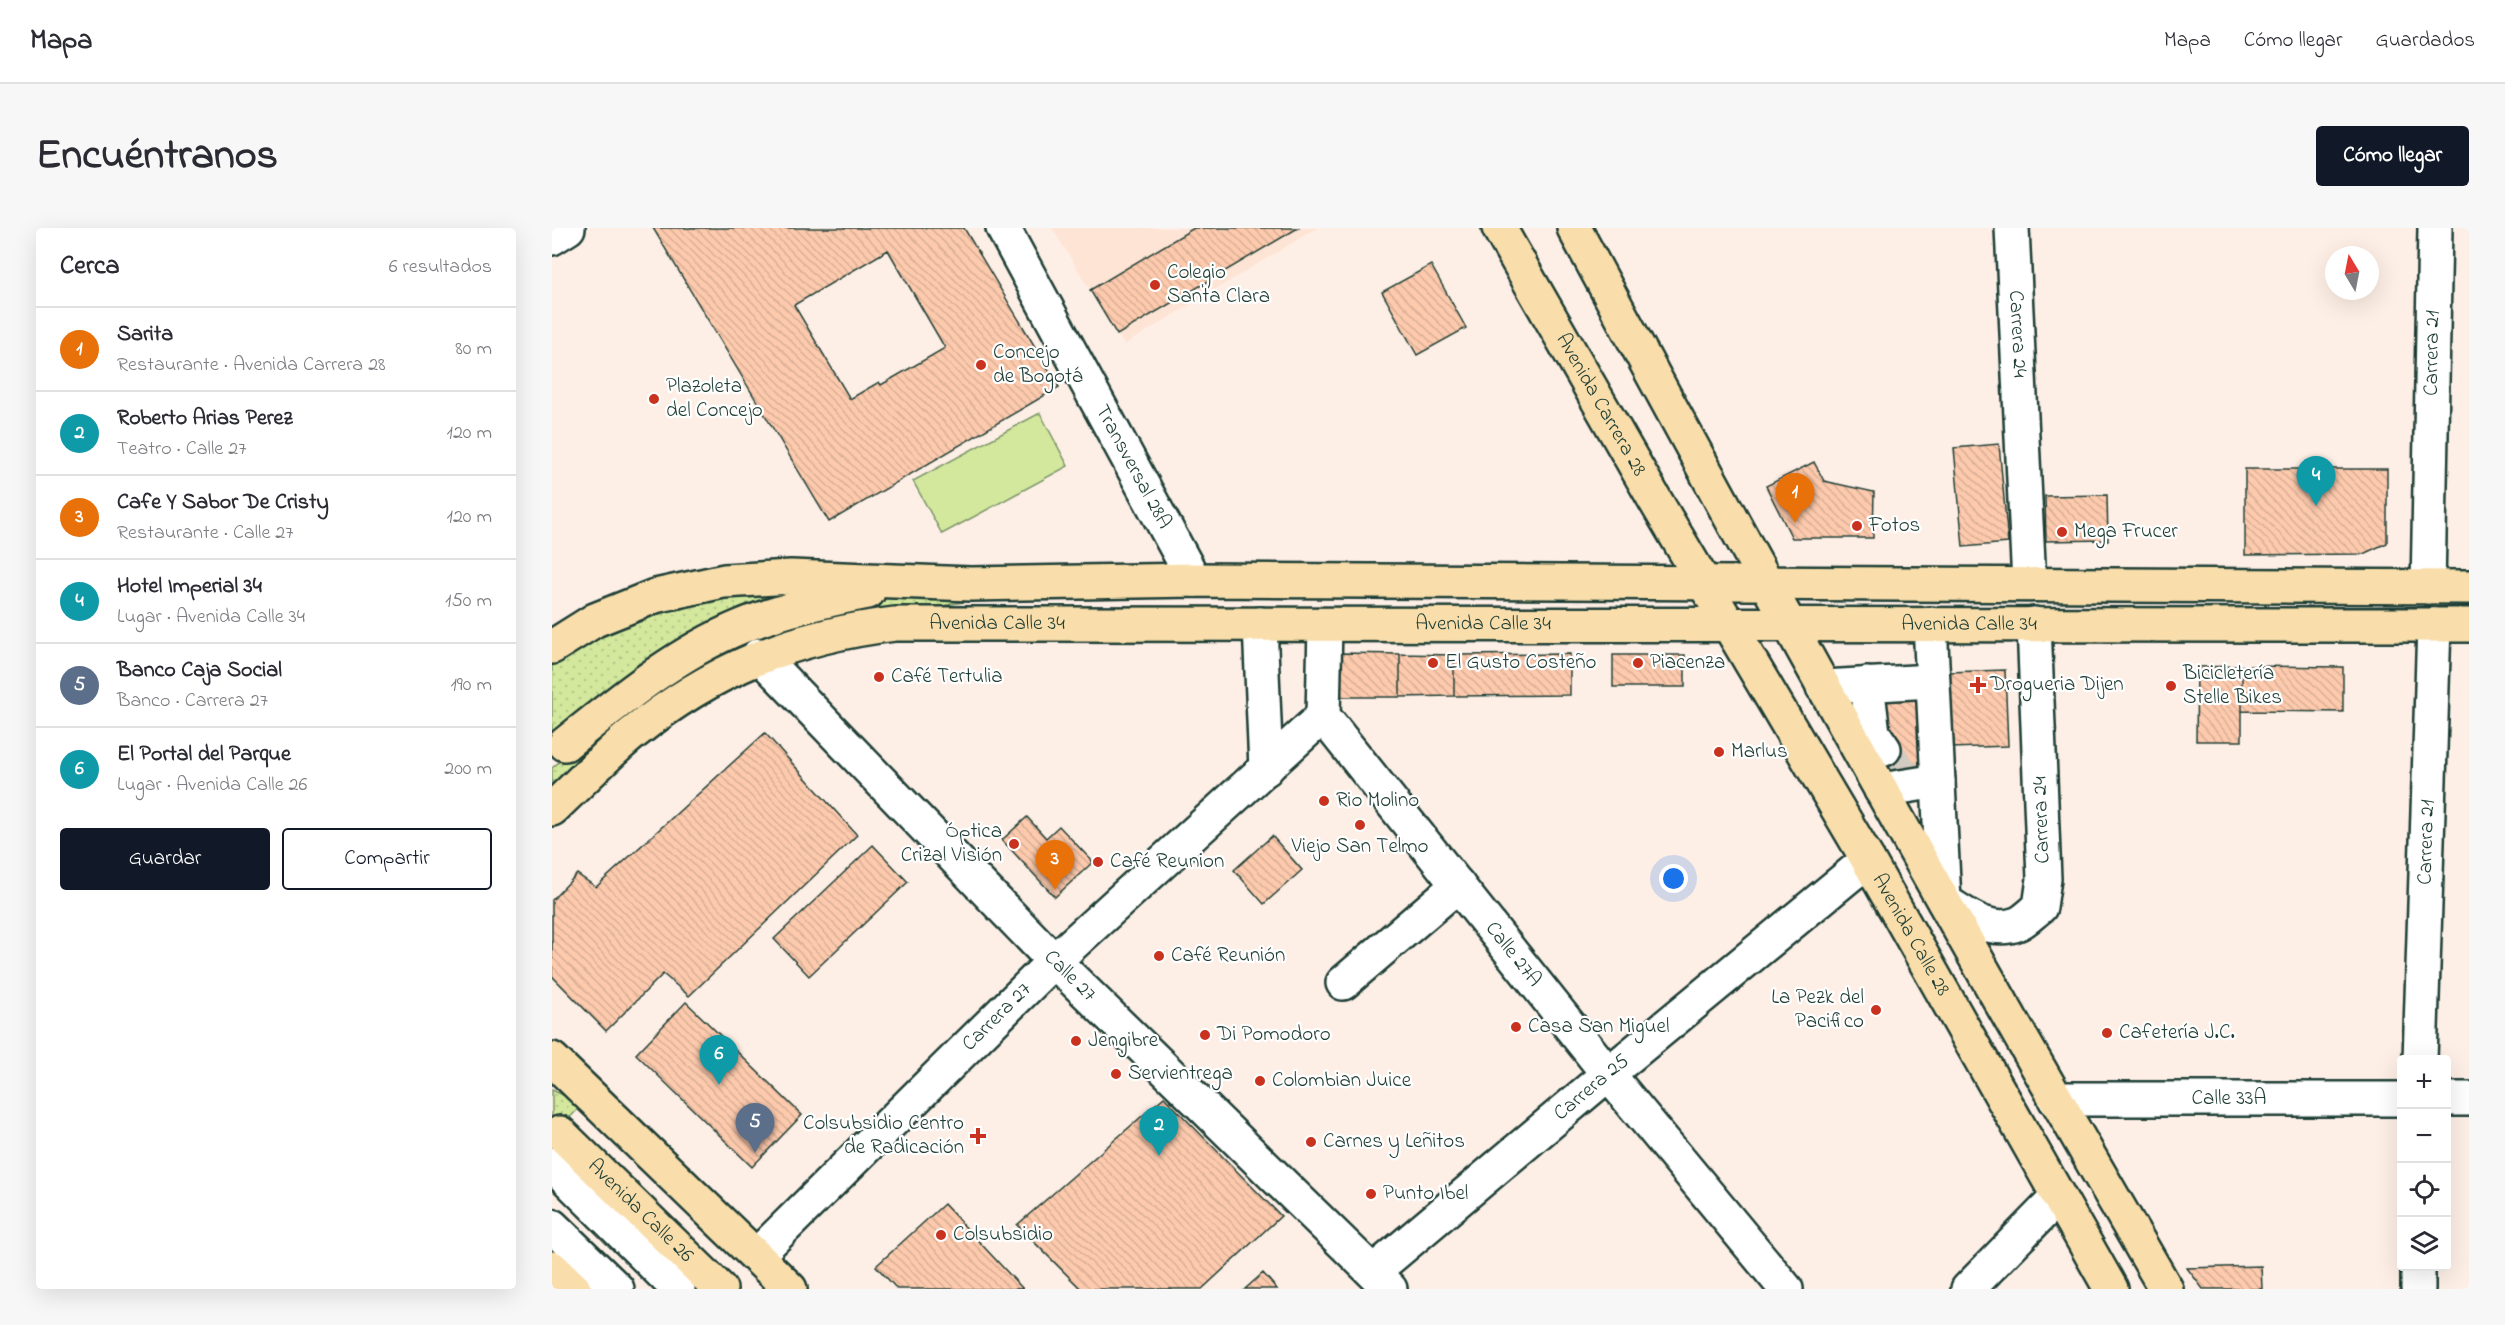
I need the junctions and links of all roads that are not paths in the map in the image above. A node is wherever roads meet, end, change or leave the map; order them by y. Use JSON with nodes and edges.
{"nodes":[{"id":1,"x":568,"y":228,"type":"edge"},
{"id":2,"x":1003,"y":228,"type":"edge"},
{"id":3,"x":1499,"y":228,"type":"edge"},
{"id":4,"x":1574,"y":228,"type":"edge"},
{"id":5,"x":2012,"y":228,"type":"edge"},
{"id":6,"x":2435,"y":228,"type":"edge"},
{"id":7,"x":552,"y":238,"type":"edge"},
{"id":8,"x":1194,"y":580,"type":"junction"},
{"id":9,"x":1704,"y":582,"type":"junction"},
{"id":10,"x":1766,"y":582,"type":"junction"},
{"id":11,"x":971,"y":584,"type":"junction"},
{"id":12,"x":2030,"y":584,"type":"junction"},
{"id":13,"x":2428,"y":587,"type":"junction"},
{"id":14,"x":2469,"y":587,"type":"edge"},
{"id":15,"x":1728,"y":623,"type":"junction"},
{"id":16,"x":1787,"y":623,"type":"junction"},
{"id":17,"x":1260,"y":624,"type":"junction"},
{"id":18,"x":1930,"y":624,"type":"junction"},
{"id":19,"x":2034,"y":624,"type":"junction"},
{"id":20,"x":1325,"y":625,"type":"junction"},
{"id":21,"x":2434,"y":625,"type":"junction"},
{"id":22,"x":2469,"y":625,"type":"edge"},
{"id":23,"x":552,"y":646,"type":"edge"},
{"id":24,"x":759,"y":655,"type":"junction"},
{"id":25,"x":1932,"y":681,"type":"junction"},
{"id":26,"x":1867,"y":684,"type":"junction"},
{"id":27,"x":1823,"y":687,"type":"junction"},
{"id":28,"x":1323,"y":716,"type":"junction"},
{"id":29,"x":565,"y":744,"type":"dead end"},
{"id":30,"x":1884,"y":749,"type":"tunnel mouth"},
{"id":31,"x":1266,"y":769,"type":"junction"},
{"id":32,"x":1909,"y":783,"type":"junction"},
{"id":33,"x":552,"y":809,"type":"edge"},
{"id":34,"x":1868,"y":860,"type":"junction"},
{"id":35,"x":1458,"y":885,"type":"junction"},
{"id":36,"x":1944,"y":901,"type":"junction"},
{"id":37,"x":1054,"y":961,"type":"junction"},
{"id":38,"x":1343,"y":982,"type":"dead end"},
{"id":39,"x":2420,"y":1055,"type":"edge"},
{"id":40,"x":552,"y":1059,"type":"edge"},
{"id":41,"x":1608,"y":1074,"type":"junction"},
{"id":42,"x":552,"y":1081,"type":"edge"},
{"id":43,"x":590,"y":1097,"type":"junction"},
{"id":44,"x":2055,"y":1099,"type":"junction"},
{"id":45,"x":2397,"y":1099,"type":"edge"},
{"id":46,"x":2451,"y":1099,"type":"edge"},
{"id":47,"x":2469,"y":1099,"type":"edge"},
{"id":48,"x":560,"y":1133,"type":"dead end"},
{"id":49,"x":552,"y":1164,"type":"edge"},
{"id":50,"x":2058,"y":1197,"type":"junction"},
{"id":51,"x":552,"y":1226,"type":"edge"},
{"id":52,"x":757,"y":1255,"type":"junction"},
{"id":53,"x":552,"y":1268,"type":"edge"},
{"id":54,"x":2418,"y":1271,"type":"edge"},
{"id":55,"x":1382,"y":1280,"type":"edge"},
{"id":56,"x":574,"y":1289,"type":"edge"},
{"id":57,"x":617,"y":1289,"type":"edge"},
{"id":58,"x":678,"y":1289,"type":"edge"},
{"id":59,"x":720,"y":1289,"type":"edge"},
{"id":60,"x":790,"y":1289,"type":"edge"},
{"id":61,"x":1786,"y":1289,"type":"edge"},
{"id":62,"x":1968,"y":1289,"type":"edge"},
{"id":63,"x":2111,"y":1289,"type":"edge"},
{"id":64,"x":2166,"y":1289,"type":"edge"},
{"id":65,"x":2418,"y":1289,"type":"edge"}],
"edges":[{"from":1,"to":7,"type":"street"},
{"from":2,"to":8,"type":"street","name":"Transversal 28A"},
{"from":3,"to":9,"type":"main road","name":"Avenida Carrera 28"},
{"from":4,"to":10,"type":"main road"},
{"from":5,"to":12,"type":"street","name":"Carrera 24"},
{"from":6,"to":13,"type":"street","name":"Carrera 21"},
{"from":8,"to":9,"type":"main road","name":"Avenida Calle 34"},
{"from":8,"to":11,"type":"main road","name":"Avenida Calle 34"},
{"from":9,"to":10,"type":"main road","name":"Avenida Calle 34"},
{"from":9,"to":15,"type":"main road","name":"Avenida Calle 28"},
{"from":10,"to":12,"type":"main road","name":"Avenida Calle 34"},
{"from":10,"to":16,"type":"main road"},
{"from":11,"to":23,"type":"main road","name":"Avenida Calle 34"},
{"from":11,"to":29,"type":"main road"},
{"from":12,"to":13,"type":"main road","name":"Avenida Calle 34"},
{"from":13,"to":14,"type":"main road","name":"Avenida Calle 34"},
{"from":15,"to":16,"type":"main road","name":"Avenida Calle 34"},
{"from":15,"to":20,"type":"main road","name":"Avenida Calle 34"},
{"from":15,"to":34,"type":"main road","name":"Avenida Calle 28"},
{"from":16,"to":18,"type":"main road","name":"Avenida Calle 34"},
{"from":16,"to":27,"type":"main road"},
{"from":17,"to":20,"type":"main road","name":"Avenida Calle 34"},
{"from":17,"to":24,"type":"main road","name":"Avenida Calle 34"},
{"from":17,"to":31,"type":"street"},
{"from":18,"to":19,"type":"main road","name":"Avenida Calle 34"},
{"from":18,"to":25,"type":"street"},
{"from":19,"to":21,"type":"main road","name":"Avenida Calle 34"},
{"from":19,"to":36,"type":"street","name":"Carrera 24"},
{"from":20,"to":28,"type":"street"},
{"from":21,"to":22,"type":"main road","name":"Avenida Calle 34"},
{"from":21,"to":39,"type":"street","name":"Carrera 21"},
{"from":24,"to":33,"type":"main road","name":"Avenida Calle 34"},
{"from":24,"to":37,"type":"street","name":"Calle 27"},
{"from":25,"to":26,"type":"street"},
{"from":25,"to":32,"type":"street"},
{"from":26,"to":27,"type":"street"},
{"from":26,"to":30,"type":"street"},
{"from":27,"to":32,"type":"main road"},
{"from":28,"to":31,"type":"street","name":"Carrera 27"},
{"from":28,"to":35,"type":"street","name":"Calle 27A"},
{"from":31,"to":37,"type":"street","name":"Carrera 27"},
{"from":32,"to":36,"type":"main road"},
{"from":32,"to":36,"type":"street"},
{"from":34,"to":41,"type":"street","name":"Carrera 25"},
{"from":34,"to":50,"type":"main road","name":"Avenida Calle 28"},
{"from":35,"to":38,"type":"street"},
{"from":35,"to":41,"type":"street","name":"Calle 27A"},
{"from":36,"to":44,"type":"main road"},
{"from":37,"to":52,"type":"street","name":"Carrera 27"},
{"from":37,"to":55,"type":"street","name":"Calle 27"},
{"from":40,"to":43,"type":"main road"},
{"from":41,"to":55,"type":"street","name":"Carrera 25"},
{"from":41,"to":61,"type":"street","name":"Calle 27A"},
{"from":42,"to":43,"type":"main road"},
{"from":43,"to":52,"type":"main road"},
{"from":44,"to":45,"type":"street","name":"Calle 33A"},
{"from":44,"to":64,"type":"main road"},
{"from":46,"to":47,"type":"street"},
{"from":48,"to":59,"type":"main road","name":"Avenida Calle 26"},
{"from":49,"to":58,"type":"street"},
{"from":50,"to":62,"type":"street"},
{"from":50,"to":63,"type":"main road","name":"Avenida Calle 28"},
{"from":51,"to":57,"type":"street"},
{"from":52,"to":60,"type":"main road"},
{"from":53,"to":56,"type":"main road"},
{"from":54,"to":65,"type":"street"}]}
